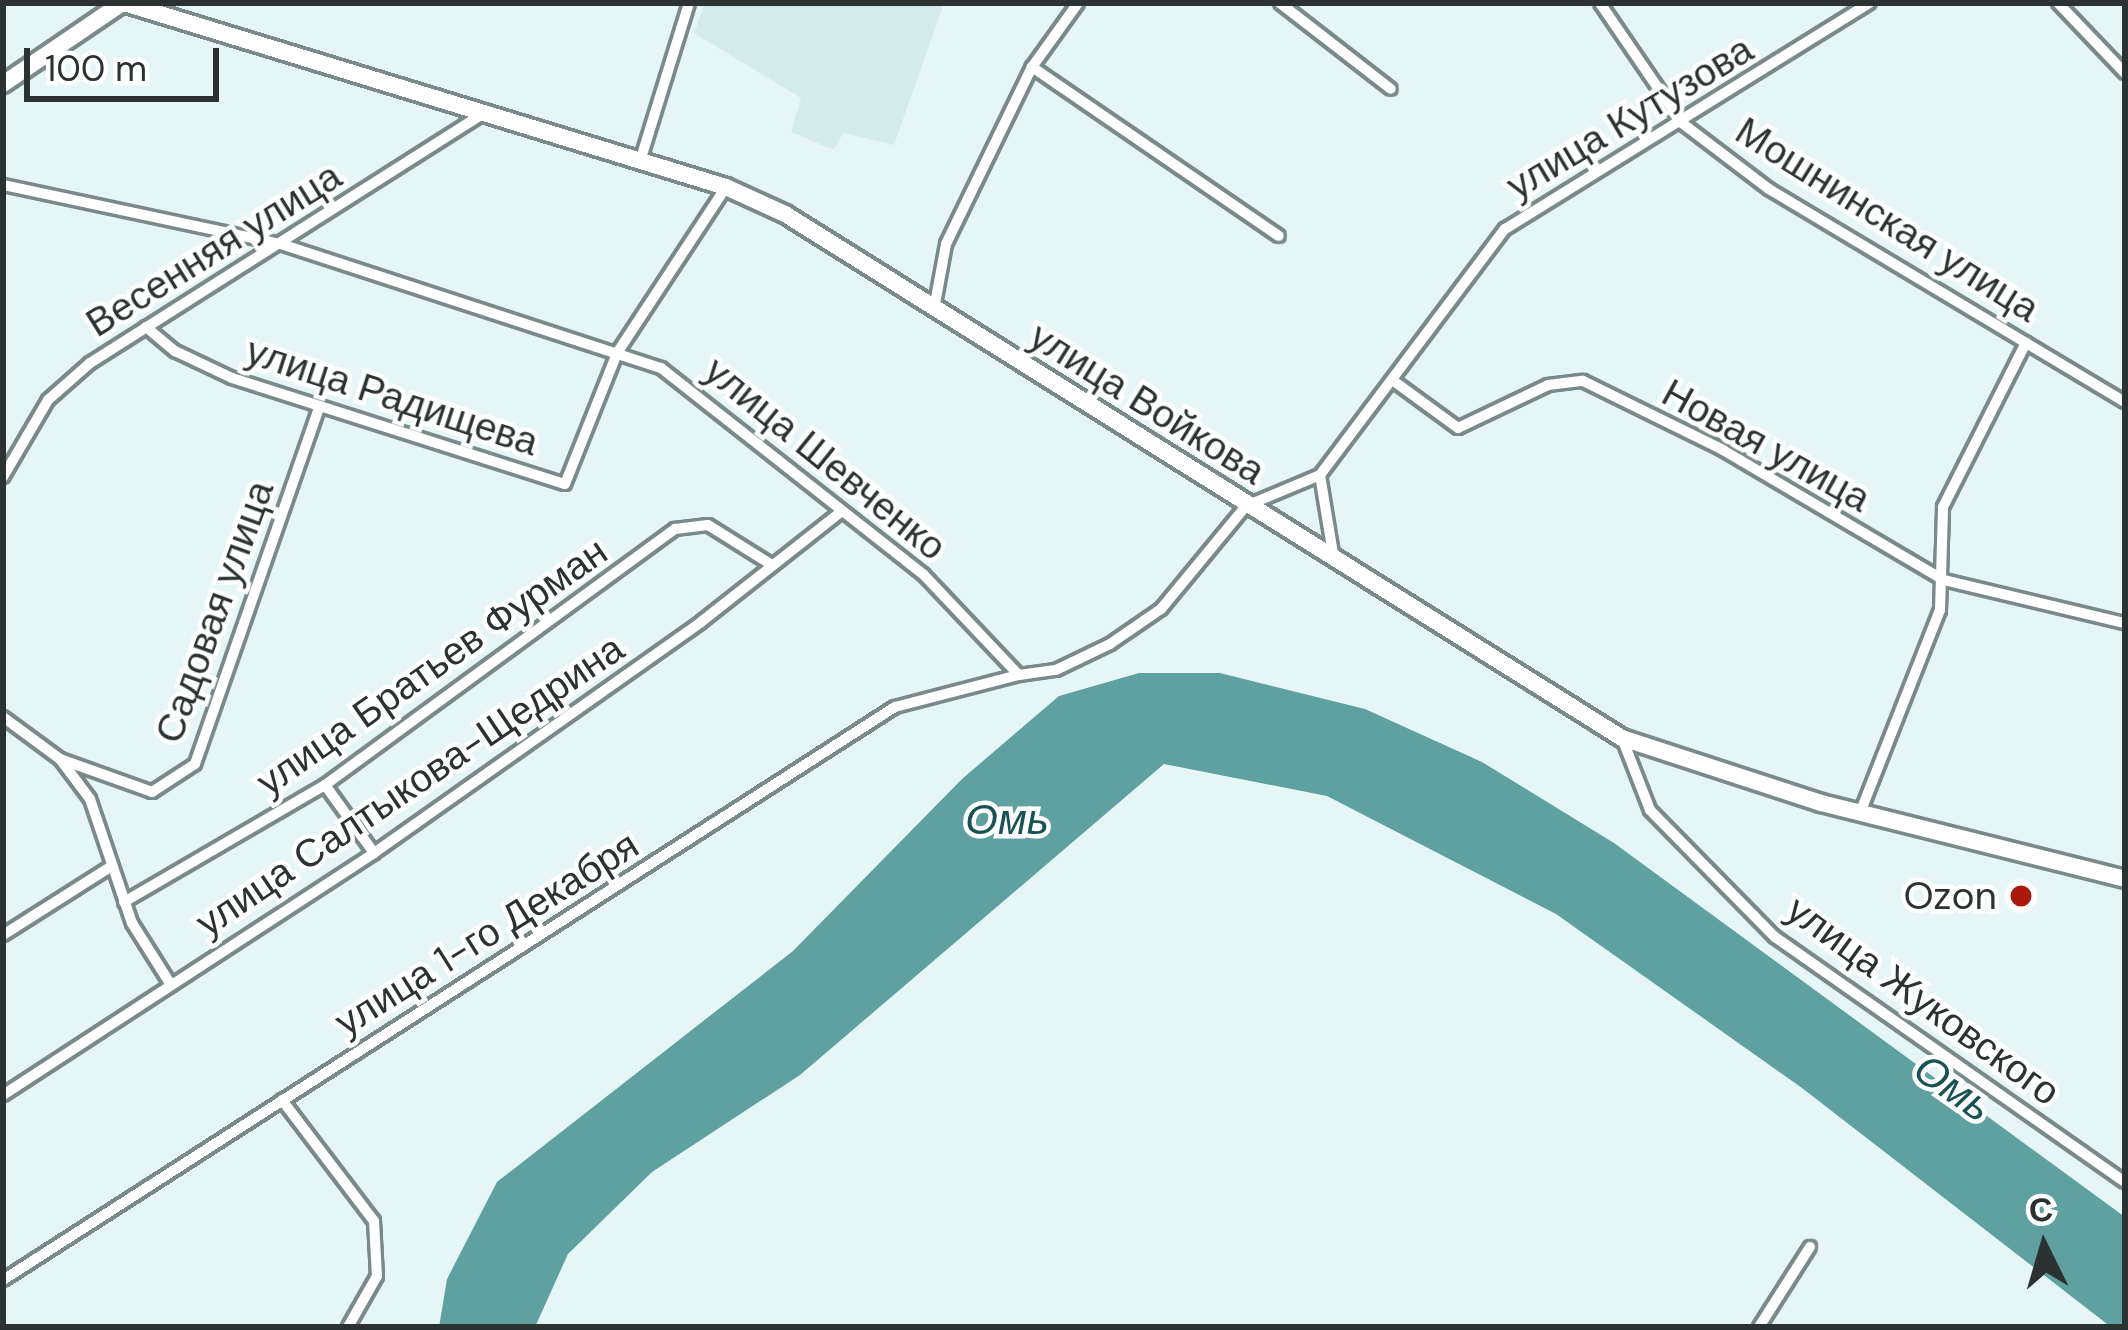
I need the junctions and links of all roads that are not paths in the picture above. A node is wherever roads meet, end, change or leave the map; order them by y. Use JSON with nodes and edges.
{"nodes":[{"id":1,"x":123,"y":3,"type":"edge"},
{"id":2,"x":689,"y":3,"type":"edge"},
{"id":3,"x":1078,"y":3,"type":"edge"},
{"id":4,"x":1280,"y":3,"type":"edge"},
{"id":5,"x":1600,"y":3,"type":"edge"},
{"id":6,"x":2058,"y":3,"type":"edge"},
{"id":7,"x":1866,"y":4,"type":"edge"},
{"id":8,"x":1032,"y":67,"type":"junction"},
{"id":9,"x":2125,"y":73,"type":"edge"},
{"id":10,"x":3,"y":84,"type":"edge"},
{"id":11,"x":1391,"y":89,"type":"dead end"},
{"id":12,"x":491,"y":110,"type":"junction"},
{"id":13,"x":1682,"y":123,"type":"junction"},
{"id":14,"x":642,"y":155,"type":"junction"},
{"id":15,"x":3,"y":185,"type":"edge"},
{"id":16,"x":726,"y":187,"type":"junction"},
{"id":17,"x":1279,"y":236,"type":"dead end"},
{"id":18,"x":281,"y":244,"type":"junction"},
{"id":19,"x":934,"y":309,"type":"junction"},
{"id":20,"x":146,"y":327,"type":"junction"},
{"id":21,"x":2026,"y":343,"type":"junction"},
{"id":22,"x":617,"y":353,"type":"junction"},
{"id":23,"x":1395,"y":382,"type":"junction"},
{"id":24,"x":2125,"y":402,"type":"edge"},
{"id":25,"x":320,"y":406,"type":"junction"},
{"id":26,"x":1320,"y":475,"type":"junction"},
{"id":27,"x":3,"y":477,"type":"edge"},
{"id":28,"x":1246,"y":506,"type":"junction"},
{"id":29,"x":841,"y":512,"type":"junction"},
{"id":30,"x":1334,"y":561,"type":"junction"},
{"id":31,"x":772,"y":565,"type":"junction"},
{"id":32,"x":1944,"y":580,"type":"junction"},
{"id":33,"x":2125,"y":623,"type":"edge"},
{"id":34,"x":1019,"y":676,"type":"junction"},
{"id":35,"x":3,"y":717,"type":"edge"},
{"id":36,"x":1622,"y":738,"type":"junction"},
{"id":37,"x":60,"y":759,"type":"junction"},
{"id":38,"x":325,"y":785,"type":"junction"},
{"id":39,"x":1860,"y":813,"type":"junction"},
{"id":40,"x":374,"y":853,"type":"junction"},
{"id":41,"x":110,"y":867,"type":"junction"},
{"id":42,"x":2125,"y":879,"type":"edge"},
{"id":43,"x":124,"y":902,"type":"junction"},
{"id":44,"x":3,"y":935,"type":"edge"},
{"id":45,"x":171,"y":985,"type":"junction"},
{"id":46,"x":3,"y":1095,"type":"edge"},
{"id":47,"x":282,"y":1100,"type":"junction"},
{"id":48,"x":2125,"y":1182,"type":"edge"},
{"id":49,"x":1810,"y":1247,"type":"dead end"},
{"id":50,"x":3,"y":1280,"type":"edge"},
{"id":51,"x":348,"y":1327,"type":"edge"},
{"id":52,"x":1759,"y":1327,"type":"edge"}],
"edges":[{"from":1,"to":10,"type":"main road"},
{"from":1,"to":12,"type":"main road","name":"улица Войкова"},
{"from":2,"to":14,"type":"street"},
{"from":3,"to":8,"type":"street"},
{"from":4,"to":11,"type":"street"},
{"from":5,"to":13,"type":"street","name":"Мошнинская улица"},
{"from":6,"to":9,"type":"street"},
{"from":7,"to":13,"type":"street","name":"улица Кутузова"},
{"from":8,"to":17,"type":"street"},
{"from":8,"to":19,"type":"street"},
{"from":12,"to":14,"type":"main road","name":"улица Войкова"},
{"from":12,"to":18,"type":"street","name":"Весенняя улица"},
{"from":13,"to":21,"type":"street","name":"Мошнинская улица"},
{"from":13,"to":23,"type":"street","name":"улица Кутузова"},
{"from":14,"to":16,"type":"main road","name":"улица Войкова"},
{"from":15,"to":18,"type":"street","name":"улица Шевченко"},
{"from":16,"to":19,"type":"main road","name":"улица Войкова"},
{"from":16,"to":22,"type":"street"},
{"from":18,"to":20,"type":"street","name":"Весенняя улица"},
{"from":18,"to":22,"type":"street","name":"улица Шевченко"},
{"from":19,"to":28,"type":"main road","name":"улица Войкова"},
{"from":20,"to":25,"type":"street","name":"улица Радищева"},
{"from":20,"to":27,"type":"street","name":"Весенняя улица"},
{"from":21,"to":24,"type":"street","name":"Мошнинская улица"},
{"from":21,"to":32,"type":"street"},
{"from":22,"to":25,"type":"street","name":"улица Радищева"},
{"from":22,"to":29,"type":"street","name":"улица Шевченко"},
{"from":23,"to":26,"type":"street","name":"улица Кутузова"},
{"from":23,"to":32,"type":"street","name":"Новая улица"},
{"from":25,"to":37,"type":"street","name":"Садовая улица"},
{"from":26,"to":28,"type":"street","name":"улица Кутузова"},
{"from":26,"to":30,"type":"street"},
{"from":28,"to":30,"type":"main road","name":"улица Войкова"},
{"from":28,"to":34,"type":"street"},
{"from":29,"to":31,"type":"street","name":"улица Салтыкова-Щедрина"},
{"from":29,"to":34,"type":"street","name":"улица Шевченко"},
{"from":30,"to":36,"type":"main road","name":"улица Войкова"},
{"from":31,"to":38,"type":"street","name":"улица Братьев Фурман"},
{"from":31,"to":40,"type":"street","name":"улица Салтыкова-Щедрина"},
{"from":32,"to":33,"type":"street","name":"Новая улица"},
{"from":32,"to":39,"type":"street"},
{"from":34,"to":47,"type":"street","name":"улица 1-го Декабря"},
{"from":35,"to":37,"type":"street"},
{"from":36,"to":39,"type":"main road","name":"улица Войкова"},
{"from":36,"to":48,"type":"street","name":"улица Жуковского"},
{"from":37,"to":41,"type":"street"},
{"from":38,"to":40,"type":"street"},
{"from":38,"to":43,"type":"street","name":"улица Братьев Фурман"},
{"from":39,"to":42,"type":"main road","name":"улица Войкова"},
{"from":40,"to":45,"type":"street","name":"улица Салтыкова-Щедрина"},
{"from":41,"to":43,"type":"street"},
{"from":41,"to":44,"type":"street"},
{"from":43,"to":45,"type":"street"},
{"from":45,"to":46,"type":"street","name":"улица Салтыкова-Щедрина"},
{"from":47,"to":50,"type":"street","name":"улица 1-го Декабря"},
{"from":47,"to":51,"type":"street"},
{"from":49,"to":52,"type":"street"}]}
